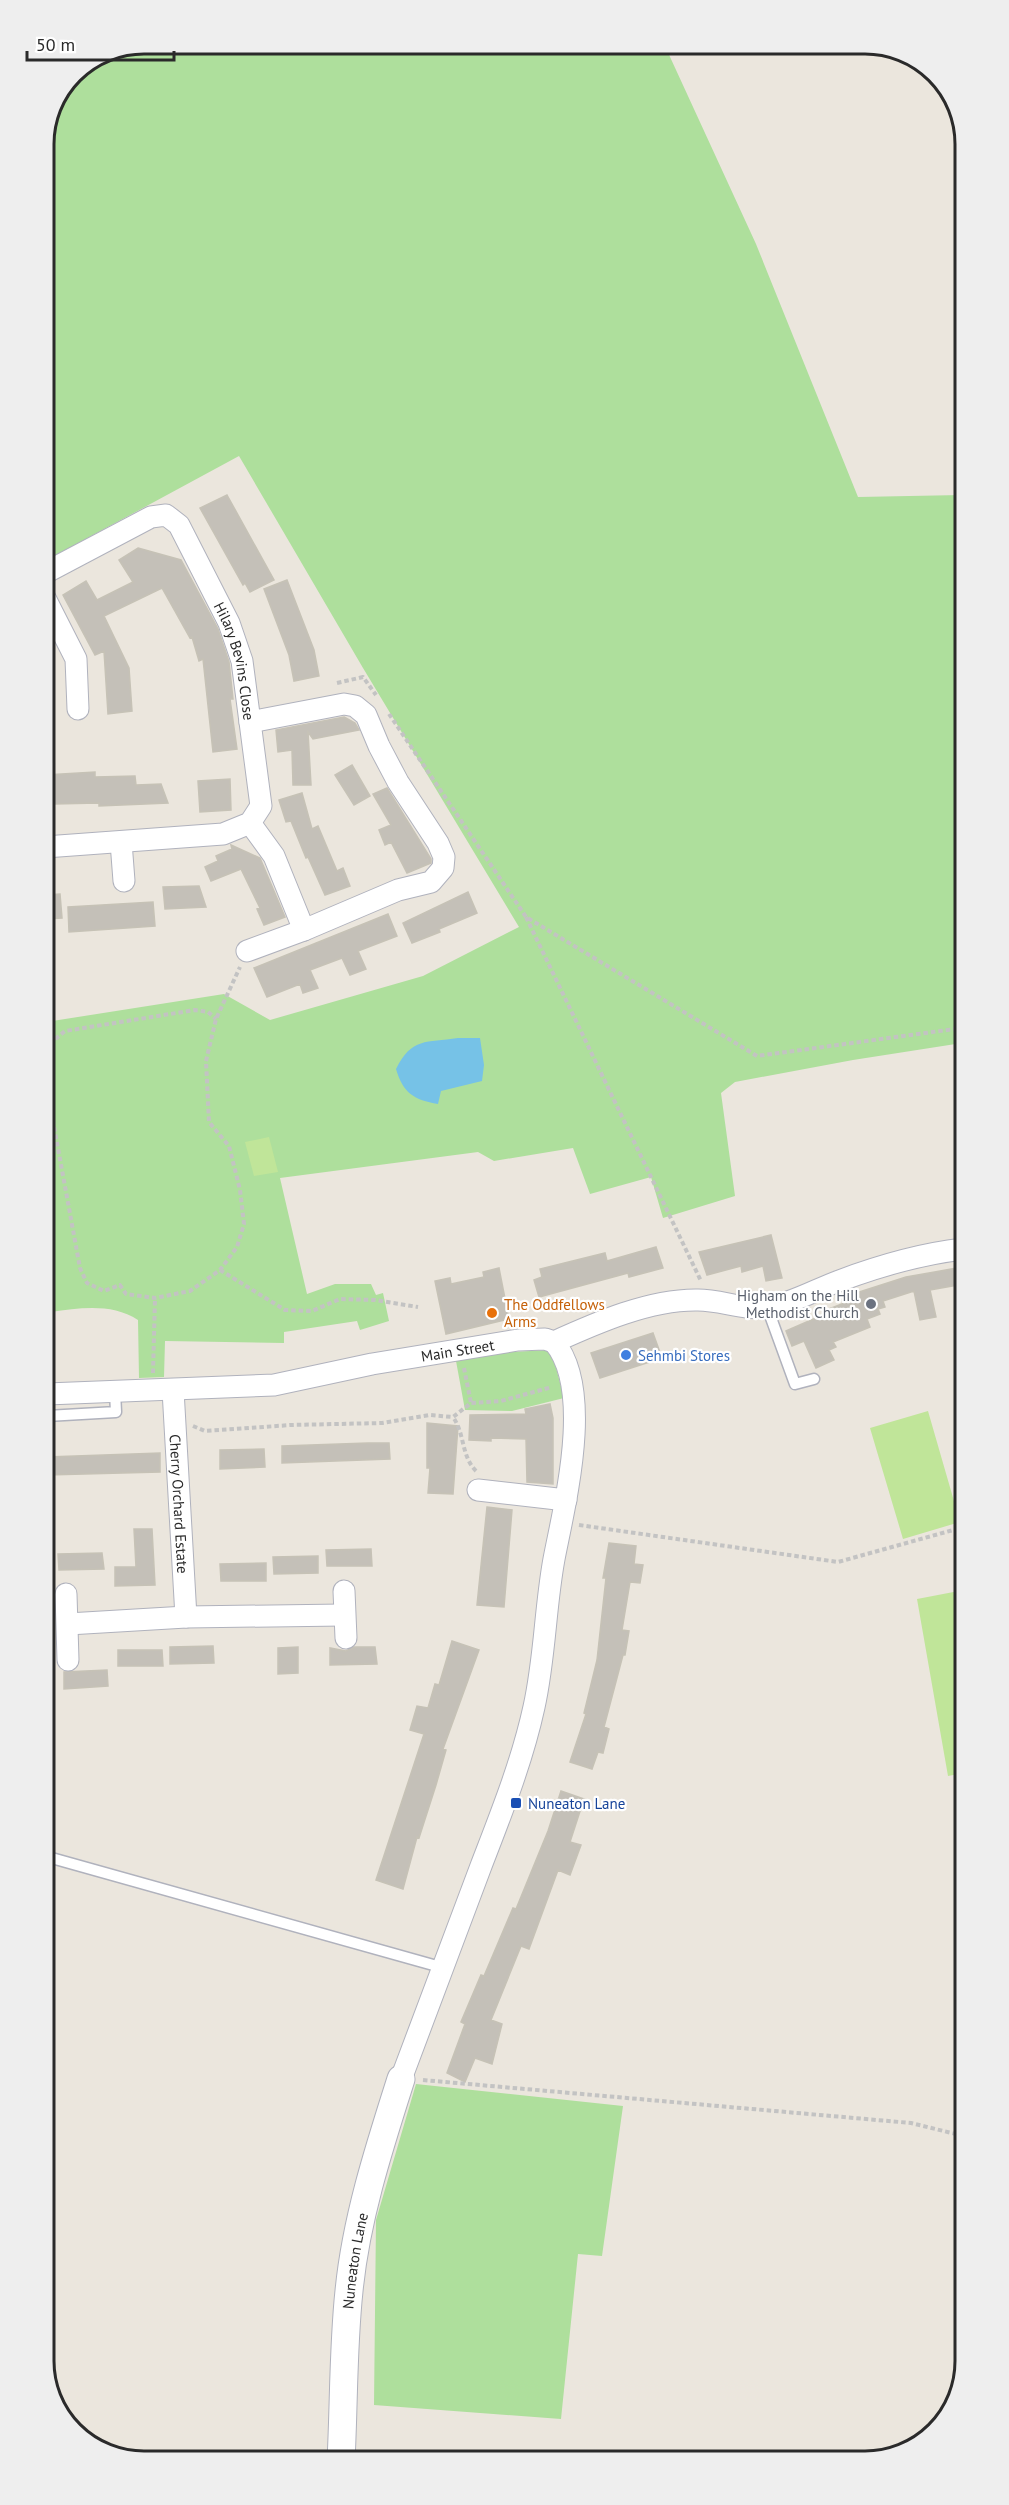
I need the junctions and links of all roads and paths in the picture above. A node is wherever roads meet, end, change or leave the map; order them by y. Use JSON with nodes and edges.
{"nodes":[{"id":1,"x":54,"y":568,"type":"edge"},
{"id":2,"x":54,"y":616,"type":"edge"},
{"id":3,"x":328,"y":685,"type":"dead end"},
{"id":4,"x":377,"y":696,"type":"dead end"},
{"id":5,"x":383,"y":706,"type":"dead end"},
{"id":6,"x":78,"y":709,"type":"dead end"},
{"id":7,"x":250,"y":722,"type":"junction"},
{"id":8,"x":250,"y":823,"type":"junction"},
{"id":9,"x":122,"y":842,"type":"junction"},
{"id":10,"x":54,"y":846,"type":"edge"},
{"id":11,"x":124,"y":881,"type":"dead end"},
{"id":12,"x":526,"y":916,"type":"junction"},
{"id":13,"x":304,"y":930,"type":"junction"},
{"id":14,"x":247,"y":951,"type":"joint"},
{"id":15,"x":216,"y":1019,"type":"junction"},
{"id":16,"x":955,"y":1029,"type":"edge"},
{"id":17,"x":54,"y":1040,"type":"edge"},
{"id":18,"x":54,"y":1127,"type":"edge"},
{"id":19,"x":955,"y":1250,"type":"edge"},
{"id":20,"x":220,"y":1270,"type":"junction"},
{"id":21,"x":155,"y":1298,"type":"junction"},
{"id":22,"x":710,"y":1300,"type":"junction"},
{"id":23,"x":418,"y":1307,"type":"dead end"},
{"id":24,"x":767,"y":1307,"type":"junction"},
{"id":25,"x":554,"y":1342,"type":"junction"},
{"id":26,"x":461,"y":1350,"type":"junction"},
{"id":27,"x":814,"y":1378,"type":"dead end"},
{"id":28,"x":569,"y":1381,"type":"junction"},
{"id":29,"x":163,"y":1390,"type":"junction"},
{"id":30,"x":116,"y":1392,"type":"junction"},
{"id":31,"x":54,"y":1394,"type":"edge"},
{"id":32,"x":471,"y":1403,"type":"junction"},
{"id":33,"x":54,"y":1416,"type":"edge"},
{"id":34,"x":453,"y":1417,"type":"junction"},
{"id":35,"x":176,"y":1418,"type":"junction"},
{"id":36,"x":478,"y":1490,"type":"joint"},
{"id":37,"x":566,"y":1500,"type":"junction"},
{"id":38,"x":561,"y":1523,"type":"junction"},
{"id":39,"x":955,"y":1530,"type":"edge"},
{"id":40,"x":344,"y":1591,"type":"dead end"},
{"id":41,"x":66,"y":1594,"type":"dead end"},
{"id":42,"x":343,"y":1615,"type":"junction"},
{"id":43,"x":186,"y":1617,"type":"junction"},
{"id":44,"x":68,"y":1624,"type":"junction"},
{"id":45,"x":346,"y":1638,"type":"dead end"},
{"id":46,"x":68,"y":1660,"type":"dead end"},
{"id":47,"x":54,"y":1859,"type":"edge"},
{"id":48,"x":444,"y":1968,"type":"junction"},
{"id":49,"x":401,"y":2079,"type":"junction"},
{"id":50,"x":955,"y":2134,"type":"edge"},
{"id":51,"x":341,"y":2451,"type":"edge"}],
"edges":[{"from":1,"to":7,"type":"street","name":"Hilary Bevins Close"},
{"from":2,"to":6,"type":"street"},
{"from":3,"to":4,"type":"path"},
{"from":5,"to":12,"type":"path"},
{"from":7,"to":8,"type":"street","name":"Hilary Bevins Close"},
{"from":7,"to":13,"type":"street"},
{"from":8,"to":9,"type":"street"},
{"from":8,"to":13,"type":"street"},
{"from":9,"to":10,"type":"street"},
{"from":9,"to":11,"type":"street"},
{"from":12,"to":16,"type":"path"},
{"from":12,"to":22,"type":"path"},
{"from":13,"to":14,"type":"street"},
{"from":14,"to":15,"type":"path"},
{"from":15,"to":17,"type":"path"},
{"from":15,"to":20,"type":"path"},
{"from":18,"to":21,"type":"path"},
{"from":19,"to":24,"type":"street","name":"Main Street"},
{"from":20,"to":21,"type":"path"},
{"from":20,"to":23,"type":"path"},
{"from":21,"to":29,"type":"path"},
{"from":22,"to":24,"type":"street","name":"Main Street"},
{"from":22,"to":25,"type":"street","name":"Main Street"},
{"from":24,"to":27,"type":"lane"},
{"from":25,"to":26,"type":"street","name":"Main Street"},
{"from":25,"to":28,"type":"street","name":"Nuneaton Lane"},
{"from":26,"to":29,"type":"street","name":"Main Street"},
{"from":26,"to":32,"type":"path"},
{"from":28,"to":32,"type":"path"},
{"from":28,"to":37,"type":"street","name":"Nuneaton Lane"},
{"from":29,"to":30,"type":"street","name":"Main Street"},
{"from":29,"to":35,"type":"street","name":"Cherry Orchard Estate"},
{"from":30,"to":31,"type":"street","name":"Main Street"},
{"from":30,"to":33,"type":"lane"},
{"from":32,"to":34,"type":"path"},
{"from":34,"to":35,"type":"path"},
{"from":34,"to":36,"type":"path"},
{"from":35,"to":43,"type":"street","name":"Cherry Orchard Estate"},
{"from":36,"to":37,"type":"street"},
{"from":37,"to":38,"type":"street","name":"Nuneaton Lane"},
{"from":38,"to":39,"type":"path"},
{"from":38,"to":48,"type":"street","name":"Nuneaton Lane"},
{"from":40,"to":42,"type":"street"},
{"from":41,"to":44,"type":"street"},
{"from":42,"to":43,"type":"street"},
{"from":42,"to":45,"type":"street"},
{"from":43,"to":44,"type":"street"},
{"from":44,"to":46,"type":"street"},
{"from":47,"to":48,"type":"lane"},
{"from":48,"to":49,"type":"street","name":"Nuneaton Lane"},
{"from":49,"to":50,"type":"path"},
{"from":49,"to":51,"type":"street","name":"Nuneaton Lane"}]}
